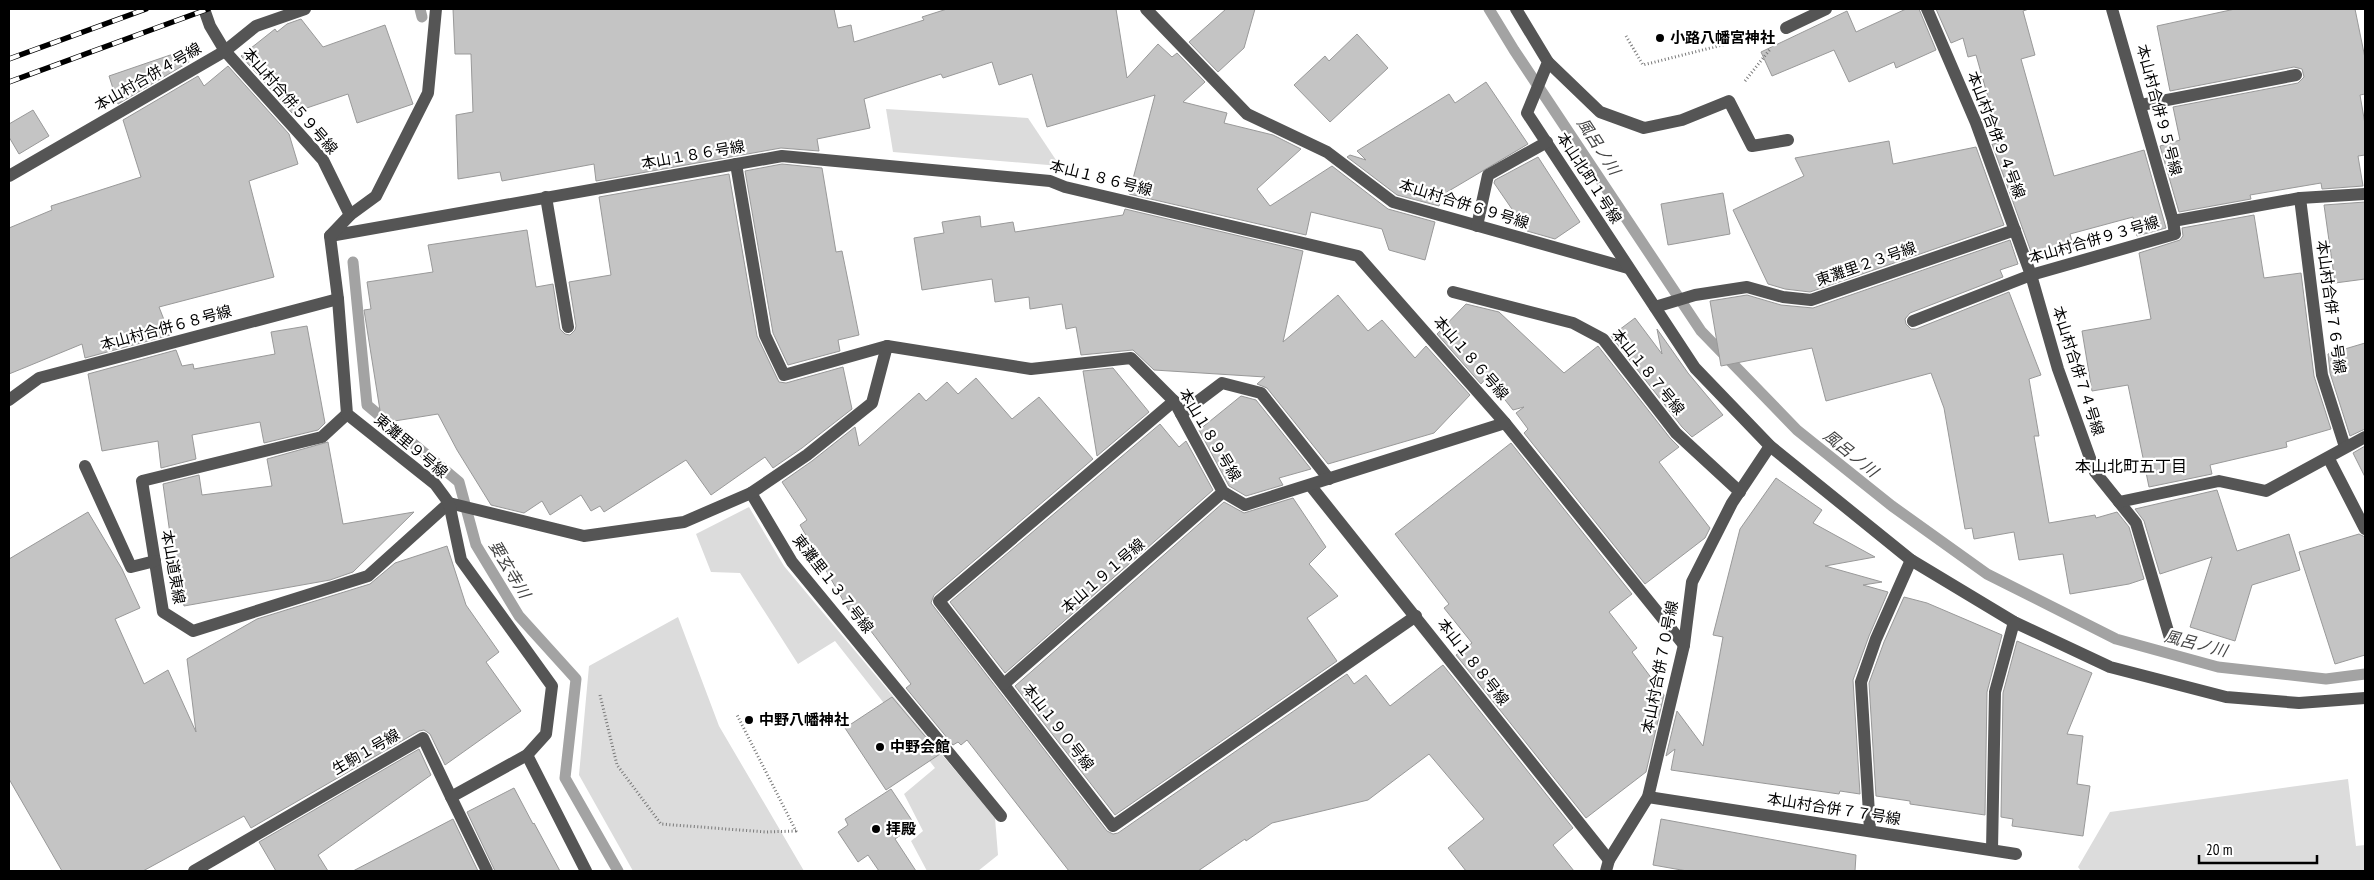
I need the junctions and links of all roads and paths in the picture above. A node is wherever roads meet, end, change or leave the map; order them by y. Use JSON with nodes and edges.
{"nodes":[{"id":1,"x":204,"y":9,"type":"edge"},
{"id":2,"x":304,"y":9,"type":"edge"},
{"id":3,"x":436,"y":9,"type":"edge"},
{"id":4,"x":1146,"y":9,"type":"edge"},
{"id":5,"x":1516,"y":9,"type":"edge"},
{"id":6,"x":1826,"y":9,"type":"edge"},
{"id":7,"x":1927,"y":9,"type":"edge"},
{"id":8,"x":2112,"y":9,"type":"edge"},
{"id":9,"x":1786,"y":28,"type":"junction"},
{"id":10,"x":1626,"y":36,"type":"dead end"},
{"id":11,"x":225,"y":51,"type":"junction"},
{"id":12,"x":1548,"y":62,"type":"junction"},
{"id":13,"x":2296,"y":75,"type":"dead end"},
{"id":14,"x":1729,"y":101,"type":"junction"},
{"id":15,"x":2141,"y":105,"type":"junction"},
{"id":16,"x":1788,"y":140,"type":"dead end"},
{"id":17,"x":1547,"y":142,"type":"junction"},
{"id":18,"x":736,"y":164,"type":"junction"},
{"id":19,"x":9,"y":176,"type":"edge"},
{"id":20,"x":2365,"y":194,"type":"edge"},
{"id":21,"x":546,"y":198,"type":"junction"},
{"id":22,"x":2300,"y":198,"type":"junction"},
{"id":23,"x":350,"y":215,"type":"junction"},
{"id":24,"x":2173,"y":221,"type":"junction"},
{"id":25,"x":1477,"y":226,"type":"junction"},
{"id":26,"x":2014,"y":230,"type":"junction"},
{"id":27,"x":330,"y":236,"type":"junction"},
{"id":28,"x":1628,"y":268,"type":"junction"},
{"id":29,"x":2031,"y":275,"type":"junction"},
{"id":30,"x":1453,"y":292,"type":"dead end"},
{"id":31,"x":338,"y":299,"type":"junction"},
{"id":32,"x":1655,"y":307,"type":"junction"},
{"id":33,"x":1913,"y":320,"type":"dead end"},
{"id":34,"x":568,"y":327,"type":"dead end"},
{"id":35,"x":886,"y":346,"type":"junction"},
{"id":36,"x":9,"y":400,"type":"edge"},
{"id":37,"x":1174,"y":401,"type":"junction"},
{"id":38,"x":347,"y":414,"type":"junction"},
{"id":39,"x":1181,"y":414,"type":"junction"},
{"id":40,"x":1505,"y":423,"type":"junction"},
{"id":41,"x":2365,"y":437,"type":"edge"},
{"id":42,"x":1770,"y":446,"type":"junction"},
{"id":43,"x":2345,"y":447,"type":"junction"},
{"id":44,"x":2329,"y":458,"type":"junction"},
{"id":45,"x":85,"y":466,"type":"dead end"},
{"id":46,"x":1330,"y":479,"type":"junction"},
{"id":47,"x":1310,"y":485,"type":"junction"},
{"id":48,"x":1223,"y":492,"type":"junction"},
{"id":49,"x":1740,"y":492,"type":"junction"},
{"id":50,"x":751,"y":493,"type":"junction"},
{"id":51,"x":2120,"y":502,"type":"junction"},
{"id":52,"x":448,"y":503,"type":"junction"},
{"id":53,"x":2365,"y":529,"type":"edge"},
{"id":54,"x":1911,"y":560,"type":"junction"},
{"id":55,"x":154,"y":561,"type":"junction"},
{"id":56,"x":1416,"y":616,"type":"junction"},
{"id":57,"x":2014,"y":622,"type":"junction"},
{"id":58,"x":2170,"y":638,"type":"dead end"},
{"id":59,"x":1684,"y":645,"type":"junction"},
{"id":60,"x":1004,"y":684,"type":"junction"},
{"id":61,"x":600,"y":695,"type":"dead end"},
{"id":62,"x":2365,"y":698,"type":"edge"},
{"id":63,"x":737,"y":715,"type":"dead end"},
{"id":64,"x":527,"y":755,"type":"junction"},
{"id":65,"x":451,"y":797,"type":"junction"},
{"id":66,"x":1648,"y":797,"type":"junction"},
{"id":67,"x":1001,"y":816,"type":"dead end"},
{"id":68,"x":1870,"y":830,"type":"junction"},
{"id":69,"x":1992,"y":850,"type":"junction"},
{"id":70,"x":2016,"y":854,"type":"dead end"},
{"id":71,"x":1607,"y":866,"type":"edge"},
{"id":72,"x":194,"y":871,"type":"edge"},
{"id":73,"x":488,"y":871,"type":"edge"},
{"id":74,"x":586,"y":871,"type":"edge"}],
"edges":[{"from":1,"to":11,"type":"street","name":"本山村合併５９号線"},
{"from":2,"to":11,"type":"street","name":"本山村合併４号線"},
{"from":3,"to":23,"type":"street"},
{"from":4,"to":25,"type":"street","name":"本山村合併６９号線"},
{"from":5,"to":12,"type":"street"},
{"from":6,"to":9,"type":"street"},
{"from":7,"to":26,"type":"street","name":"本山村合併９４号線"},
{"from":8,"to":15,"type":"street","name":"本山村合併９５号線"},
{"from":9,"to":10,"type":"path"},
{"from":9,"to":14,"type":"path"},
{"from":11,"to":19,"type":"street","name":"本山村合併４号線"},
{"from":11,"to":23,"type":"street","name":"本山村合併５９号線"},
{"from":12,"to":14,"type":"street"},
{"from":12,"to":17,"type":"street","name":"本山北町１号線"},
{"from":13,"to":15,"type":"street"},
{"from":14,"to":16,"type":"street"},
{"from":15,"to":24,"type":"street","name":"本山村合併９５号線"},
{"from":17,"to":25,"type":"street"},
{"from":17,"to":28,"type":"street","name":"本山北町１号線"},
{"from":18,"to":21,"type":"street","name":"本山１８６号線"},
{"from":18,"to":35,"type":"street"},
{"from":18,"to":40,"type":"street","name":"本山１８６号線"},
{"from":20,"to":22,"type":"street","name":"本山村合併９３号線"},
{"from":21,"to":27,"type":"street","name":"本山１８６号線"},
{"from":21,"to":34,"type":"street"},
{"from":22,"to":24,"type":"street","name":"本山村合併９３号線"},
{"from":22,"to":43,"type":"street","name":"本山村合併７６号線"},
{"from":23,"to":27,"type":"street"},
{"from":24,"to":29,"type":"street","name":"本山村合併９３号線"},
{"from":25,"to":28,"type":"street","name":"本山村合併６９号線"},
{"from":26,"to":29,"type":"street","name":"本山村合併９４号線"},
{"from":26,"to":32,"type":"street","name":"東灘里２３号線"},
{"from":27,"to":31,"type":"street"},
{"from":28,"to":32,"type":"street","name":"本山北町１号線"},
{"from":29,"to":33,"type":"street","name":"本山村合併９３号線"},
{"from":29,"to":51,"type":"street","name":"本山村合併７４号線"},
{"from":30,"to":49,"type":"street","name":"本山１８７号線"},
{"from":31,"to":36,"type":"street","name":"本山村合併６８号線"},
{"from":31,"to":38,"type":"street"},
{"from":32,"to":42,"type":"street","name":"本山北町１号線"},
{"from":35,"to":37,"type":"street","name":"本山１８９号線"},
{"from":35,"to":50,"type":"street"},
{"from":37,"to":39,"type":"street","name":"本山１８９号線"},
{"from":37,"to":60,"type":"street","name":"本山１９０号線"},
{"from":38,"to":52,"type":"street","name":"東灘里９号線"},
{"from":38,"to":55,"type":"street","name":"本山道東線"},
{"from":39,"to":46,"type":"street"},
{"from":39,"to":48,"type":"street","name":"本山１８９号線"},
{"from":40,"to":46,"type":"street","name":"本山１８９号線"},
{"from":40,"to":59,"type":"street","name":"本山１８６号線"},
{"from":41,"to":43,"type":"street"},
{"from":42,"to":49,"type":"street","name":"本山村合併７０号線"},
{"from":42,"to":54,"type":"street","name":"本山北町１号線"},
{"from":43,"to":44,"type":"street"},
{"from":44,"to":51,"type":"street"},
{"from":44,"to":53,"type":"street"},
{"from":45,"to":55,"type":"street"},
{"from":46,"to":47,"type":"street","name":"本山１８９号線"},
{"from":47,"to":48,"type":"street","name":"本山１８９号線"},
{"from":47,"to":56,"type":"street","name":"本山１８８号線"},
{"from":48,"to":60,"type":"street","name":"本山１９１号線"},
{"from":49,"to":59,"type":"street","name":"本山村合併７０号線"},
{"from":50,"to":52,"type":"street"},
{"from":50,"to":67,"type":"street","name":"東灘里１３７号線"},
{"from":51,"to":58,"type":"street","name":"本山村合併７４号線"},
{"from":52,"to":55,"type":"street","name":"本山道東線"},
{"from":52,"to":64,"type":"street","name":"東灘里９号線"},
{"from":54,"to":57,"type":"street","name":"本山北町１号線"},
{"from":54,"to":68,"type":"street"},
{"from":56,"to":60,"type":"street","name":"本山１９０号線"},
{"from":56,"to":71,"type":"street","name":"本山１８８号線"},
{"from":57,"to":62,"type":"street","name":"本山北町１号線"},
{"from":57,"to":69,"type":"street"},
{"from":59,"to":66,"type":"street","name":"本山村合併７０号線"},
{"from":61,"to":63,"type":"path"},
{"from":64,"to":65,"type":"street"},
{"from":64,"to":74,"type":"street"},
{"from":65,"to":72,"type":"street","name":"生駒１号線"},
{"from":65,"to":73,"type":"street"},
{"from":66,"to":68,"type":"street","name":"本山村合併７７号線"},
{"from":66,"to":71,"type":"street","name":"本山村合併７０号線"},
{"from":68,"to":69,"type":"street","name":"本山村合併７７号線"},
{"from":69,"to":70,"type":"street","name":"本山村合併７７号線"}]}
